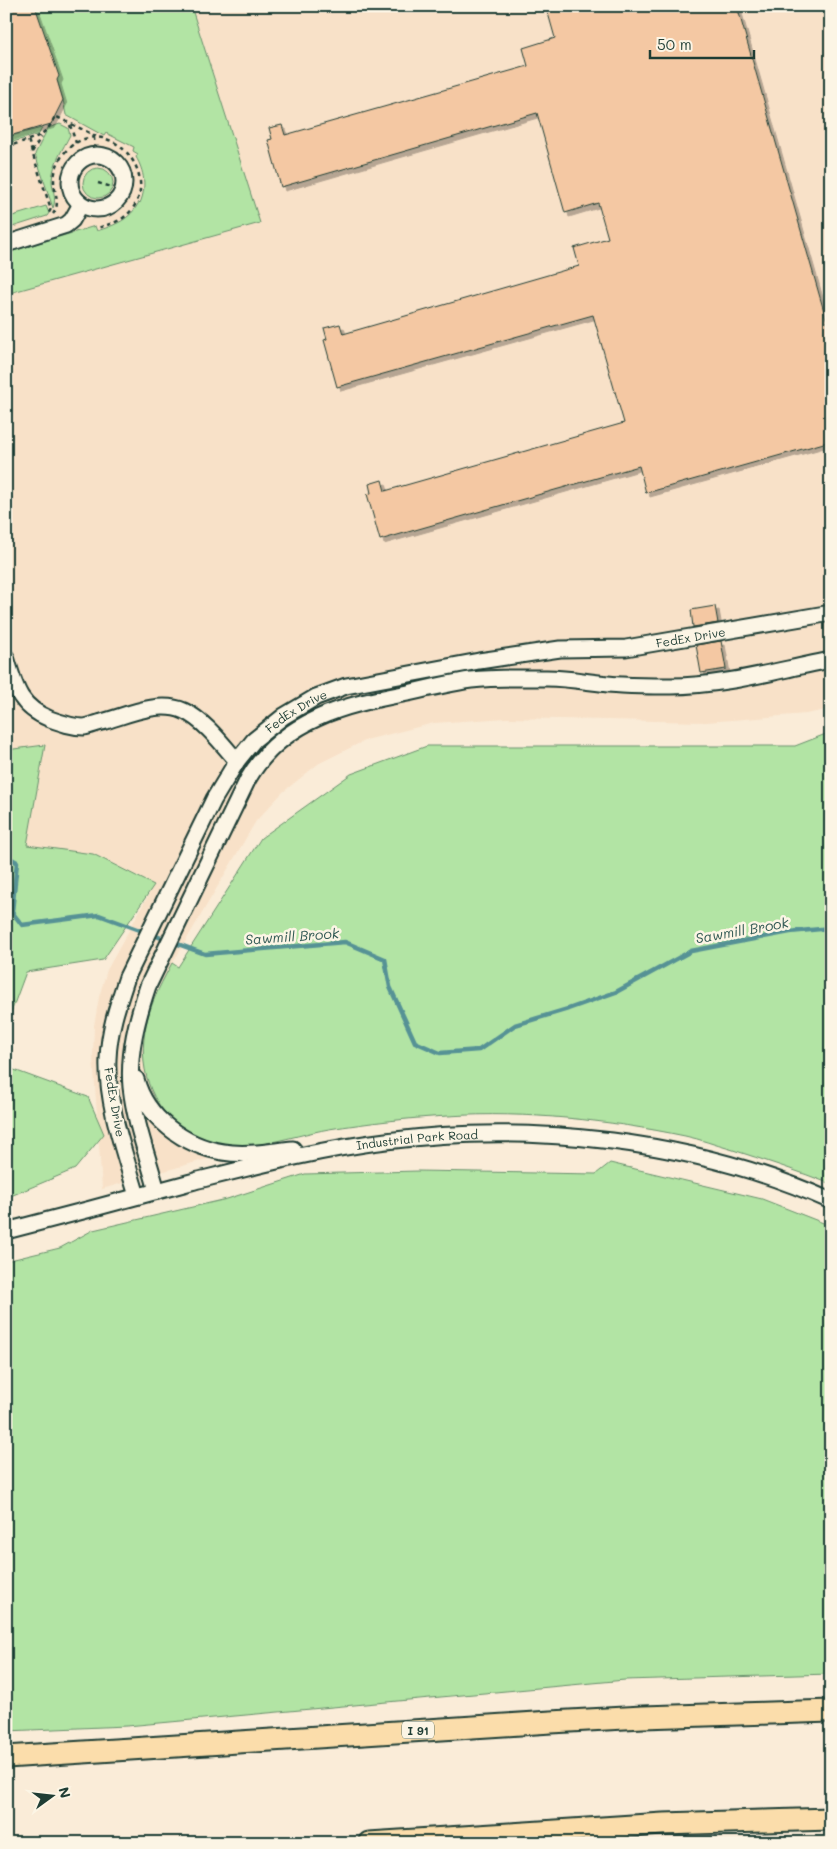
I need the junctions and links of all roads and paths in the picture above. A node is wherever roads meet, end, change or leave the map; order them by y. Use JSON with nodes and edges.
{"nodes":[{"id":1,"x":63,"y":120,"type":"junction"},
{"id":2,"x":69,"y":123,"type":"junction"},
{"id":3,"x":52,"y":124,"type":"junction"},
{"id":4,"x":41,"y":136,"type":"junction"},
{"id":5,"x":95,"y":137,"type":"junction"},
{"id":6,"x":28,"y":140,"type":"junction"},
{"id":7,"x":76,"y":143,"type":"junction"},
{"id":8,"x":6,"y":147,"type":"edge"},
{"id":9,"x":32,"y":152,"type":"junction"},
{"id":10,"x":95,"y":156,"type":"junction"},
{"id":11,"x":98,"y":183,"type":"dead end"},
{"id":12,"x":122,"y":190,"type":"junction"},
{"id":13,"x":81,"y":204,"type":"junction"},
{"id":14,"x":47,"y":216,"type":"junction"},
{"id":15,"x":39,"y":219,"type":"dead end"},
{"id":16,"x":98,"y":228,"type":"dead end"},
{"id":17,"x":6,"y":244,"type":"edge"},
{"id":18,"x":831,"y":613,"type":"edge"},
{"id":19,"x":6,"y":657,"type":"edge"},
{"id":20,"x":831,"y":660,"type":"edge"},
{"id":21,"x":237,"y":761,"type":"junction"},
{"id":22,"x":131,"y":1060,"type":"junction"},
{"id":23,"x":386,"y":1141,"type":"junction"},
{"id":24,"x":157,"y":1191,"type":"junction"},
{"id":25,"x":137,"y":1196,"type":"junction"},
{"id":26,"x":831,"y":1201,"type":"edge"},
{"id":27,"x":6,"y":1231,"type":"edge"},
{"id":28,"x":831,"y":1711,"type":"edge"},
{"id":29,"x":6,"y":1757,"type":"edge"},
{"id":30,"x":831,"y":1819,"type":"edge"},
{"id":31,"x":369,"y":1843,"type":"edge"}],
"edges":[{"from":1,"to":2,"type":"path"},
{"from":1,"to":3,"type":"path"},
{"from":1,"to":3,"type":"path"},
{"from":2,"to":5,"type":"path"},
{"from":2,"to":7,"type":"path"},
{"from":3,"to":4,"type":"path"},
{"from":4,"to":6,"type":"path"},
{"from":4,"to":9,"type":"path"},
{"from":5,"to":7,"type":"path"},
{"from":5,"to":10,"type":"path"},
{"from":5,"to":16,"type":"path"},
{"from":6,"to":8,"type":"path"},
{"from":6,"to":9,"type":"path"},
{"from":7,"to":14,"type":"path"},
{"from":9,"to":14,"type":"path"},
{"from":10,"to":12,"type":"street"},
{"from":10,"to":13,"type":"street"},
{"from":11,"to":12,"type":"path"},
{"from":12,"to":13,"type":"street"},
{"from":13,"to":17,"type":"street"},
{"from":14,"to":15,"type":"path"},
{"from":18,"to":21,"type":"street","name":"FedEx Drive"},
{"from":19,"to":21,"type":"street"},
{"from":20,"to":22,"type":"street","name":"FedEx Drive"},
{"from":21,"to":25,"type":"street","name":"FedEx Drive"},
{"from":22,"to":23,"type":"street"},
{"from":22,"to":24,"type":"street","name":"FedEx Drive"},
{"from":23,"to":24,"type":"street","name":"Industrial Park Road"},
{"from":23,"to":26,"type":"street","name":"Industrial Park Road"},
{"from":24,"to":25,"type":"street","name":"Industrial Park Road"},
{"from":25,"to":27,"type":"street","name":"Industrial Park Road"},
{"from":28,"to":29,"type":"highway","number":"I 91"},
{"from":30,"to":31,"type":"highway"}]}
